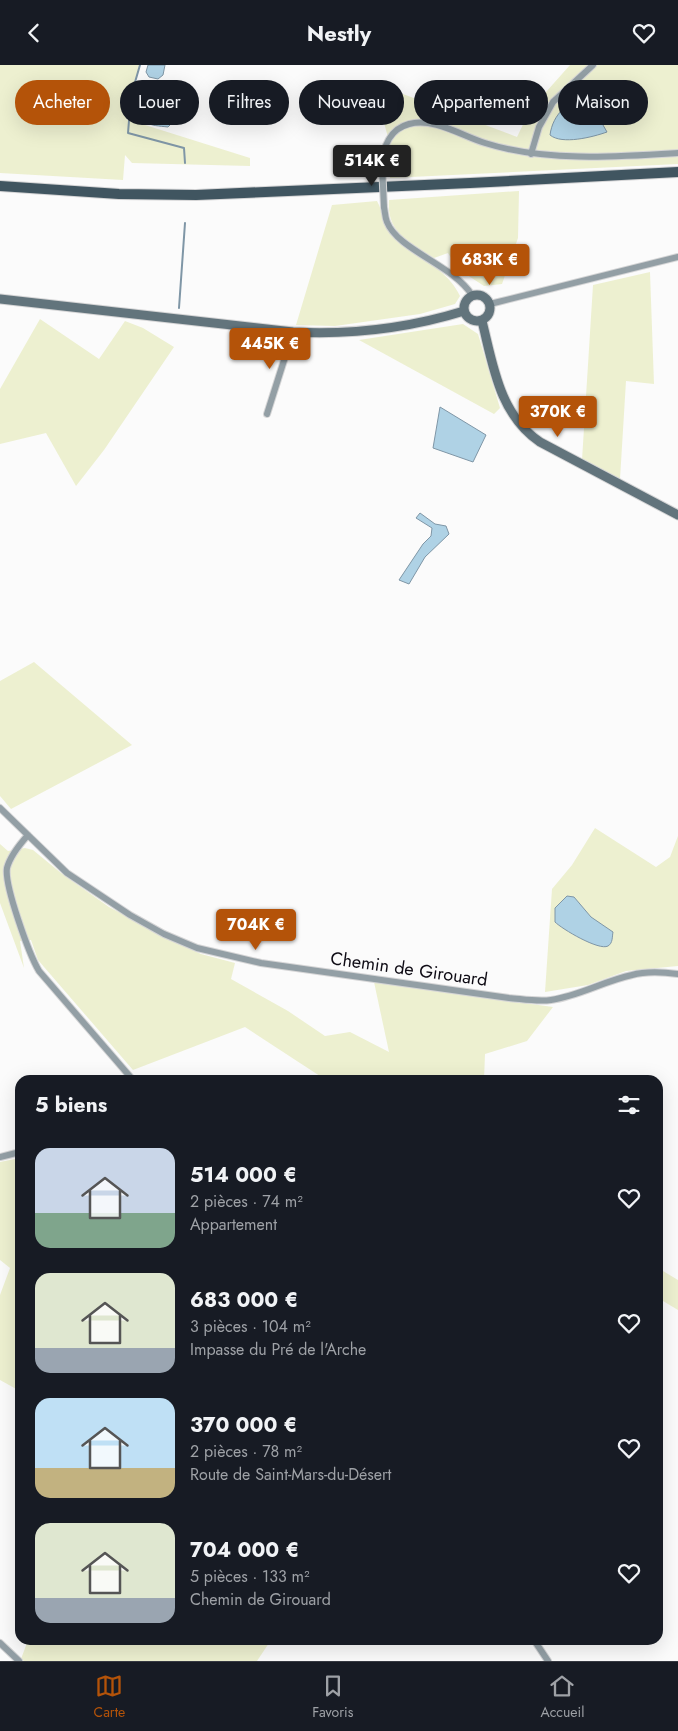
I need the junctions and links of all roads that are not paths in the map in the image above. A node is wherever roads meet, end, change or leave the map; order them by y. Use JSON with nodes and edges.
{"nodes":[{"id":1,"x":592,"y":65,"type":"edge"},
{"id":2,"x":678,"y":153,"type":"edge"},
{"id":3,"x":531,"y":154,"type":"junction"},
{"id":4,"x":678,"y":172,"type":"edge"},
{"id":5,"x":0,"y":186,"type":"edge"},
{"id":6,"x":678,"y":257,"type":"edge"},
{"id":7,"x":472,"y":295,"type":"junction"},
{"id":8,"x":0,"y":299,"type":"edge"},
{"id":9,"x":490,"y":304,"type":"junction"},
{"id":10,"x":464,"y":311,"type":"junction"},
{"id":11,"x":482,"y":321,"type":"junction"},
{"id":12,"x":293,"y":332,"type":"junction"},
{"id":13,"x":267,"y":414,"type":"dead end"},
{"id":14,"x":678,"y":515,"type":"edge"},
{"id":15,"x":0,"y":808,"type":"edge"},
{"id":16,"x":28,"y":835,"type":"junction"},
{"id":17,"x":678,"y":974,"type":"edge"},
{"id":18,"x":129,"y":1075,"type":"edge"},
{"id":19,"x":15,"y":1153,"type":"edge"},
{"id":20,"x":0,"y":1157,"type":"edge"},
{"id":21,"x":0,"y":1643,"type":"edge"},
{"id":22,"x":537,"y":1645,"type":"edge"},
{"id":23,"x":19,"y":1661,"type":"edge"},
{"id":24,"x":548,"y":1661,"type":"edge"}],
"edges":[{"from":1,"to":3,"type":"street"},
{"from":2,"to":3,"type":"street"},
{"from":3,"to":7,"type":"street","bridge":true},
{"from":4,"to":5,"type":"main road"},
{"from":6,"to":9,"type":"street"},
{"from":7,"to":9,"type":"main road"},
{"from":7,"to":10,"type":"main road"},
{"from":8,"to":12,"type":"main road"},
{"from":9,"to":11,"type":"main road"},
{"from":10,"to":11,"type":"main road"},
{"from":10,"to":12,"type":"main road"},
{"from":11,"to":14,"type":"main road"},
{"from":12,"to":13,"type":"street"},
{"from":15,"to":16,"type":"street","name":"Chemin de Girouard"},
{"from":16,"to":17,"type":"street","name":"Chemin de Girouard"},
{"from":16,"to":18,"type":"street"},
{"from":19,"to":20,"type":"street"},
{"from":21,"to":23,"type":"street"},
{"from":22,"to":24,"type":"street"}]}
